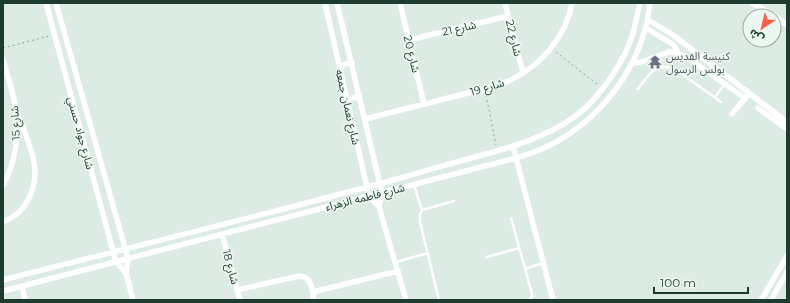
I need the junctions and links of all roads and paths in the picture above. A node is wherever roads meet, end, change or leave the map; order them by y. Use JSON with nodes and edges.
{"nodes":[{"id":1,"x":46,"y":3,"type":"edge"},
{"id":2,"x":56,"y":3,"type":"edge"},
{"id":3,"x":325,"y":3,"type":"edge"},
{"id":4,"x":337,"y":3,"type":"edge"},
{"id":5,"x":400,"y":3,"type":"edge"},
{"id":6,"x":505,"y":3,"type":"edge"},
{"id":7,"x":572,"y":3,"type":"edge"},
{"id":8,"x":640,"y":3,"type":"edge"},
{"id":9,"x":650,"y":3,"type":"edge"},
{"id":10,"x":752,"y":3,"type":"edge"},
{"id":11,"x":508,"y":16,"type":"junction"},
{"id":12,"x":648,"y":20,"type":"junction"},
{"id":13,"x":787,"y":25,"type":"edge"},
{"id":14,"x":646,"y":28,"type":"junction"},
{"id":15,"x":54,"y":34,"type":"junction"},
{"id":16,"x":409,"y":40,"type":"junction"},
{"id":17,"x":3,"y":48,"type":"edge"},
{"id":18,"x":551,"y":48,"type":"junction"},
{"id":19,"x":678,"y":53,"type":"junction"},
{"id":20,"x":3,"y":59,"type":"edge"},
{"id":21,"x":352,"y":63,"type":"junction"},
{"id":22,"x":633,"y":63,"type":"junction"},
{"id":23,"x":4,"y":68,"type":"edge"},
{"id":24,"x":340,"y":68,"type":"junction"},
{"id":25,"x":522,"y":73,"type":"junction"},
{"id":26,"x":724,"y":84,"type":"junction"},
{"id":27,"x":484,"y":89,"type":"junction"},
{"id":28,"x":602,"y":89,"type":"junction"},
{"id":29,"x":638,"y":89,"type":"dead end"},
{"id":30,"x":749,"y":93,"type":"junction"},
{"id":31,"x":359,"y":94,"type":"junction"},
{"id":32,"x":715,"y":97,"type":"junction"},
{"id":33,"x":745,"y":98,"type":"junction"},
{"id":34,"x":347,"y":99,"type":"junction"},
{"id":35,"x":721,"y":102,"type":"dead end"},
{"id":36,"x":424,"y":104,"type":"junction"},
{"id":37,"x":758,"y":108,"type":"dead end"},
{"id":38,"x":16,"y":111,"type":"junction"},
{"id":39,"x":732,"y":114,"type":"dead end"},
{"id":40,"x":365,"y":119,"type":"junction"},
{"id":41,"x":787,"y":122,"type":"edge"},
{"id":42,"x":787,"y":129,"type":"edge"},
{"id":43,"x":513,"y":146,"type":"junction"},
{"id":44,"x":497,"y":151,"type":"junction"},
{"id":45,"x":516,"y":158,"type":"junction"},
{"id":46,"x":380,"y":183,"type":"junction"},
{"id":47,"x":3,"y":185,"type":"edge"},
{"id":48,"x":413,"y":185,"type":"junction"},
{"id":49,"x":367,"y":187,"type":"junction"},
{"id":50,"x":382,"y":193,"type":"junction"},
{"id":51,"x":369,"y":196,"type":"junction"},
{"id":52,"x":454,"y":201,"type":"dead end"},
{"id":53,"x":379,"y":207,"type":"junction"},
{"id":54,"x":422,"y":210,"type":"junction"},
{"id":55,"x":511,"y":218,"type":"dead end"},
{"id":56,"x":3,"y":222,"type":"edge"},
{"id":57,"x":222,"y":234,"type":"junction"},
{"id":58,"x":125,"y":248,"type":"junction"},
{"id":59,"x":519,"y":248,"type":"junction"},
{"id":60,"x":113,"y":251,"type":"junction"},
{"id":61,"x":428,"y":253,"type":"junction"},
{"id":62,"x":787,"y":256,"type":"edge"},
{"id":63,"x":487,"y":257,"type":"dead end"},
{"id":64,"x":128,"y":259,"type":"junction"},
{"id":65,"x":116,"y":262,"type":"junction"},
{"id":66,"x":395,"y":262,"type":"junction"},
{"id":67,"x":544,"y":263,"type":"junction"},
{"id":68,"x":525,"y":269,"type":"junction"},
{"id":69,"x":398,"y":271,"type":"junction"},
{"id":70,"x":787,"y":272,"type":"edge"},
{"id":71,"x":126,"y":273,"type":"junction"},
{"id":72,"x":3,"y":280,"type":"edge"},
{"id":73,"x":22,"y":286,"type":"junction"},
{"id":74,"x":237,"y":290,"type":"junction"},
{"id":75,"x":3,"y":291,"type":"edge"},
{"id":76,"x":313,"y":292,"type":"junction"},
{"id":77,"x":25,"y":300,"type":"edge"},
{"id":78,"x":133,"y":300,"type":"edge"},
{"id":79,"x":240,"y":300,"type":"edge"},
{"id":80,"x":314,"y":300,"type":"edge"},
{"id":81,"x":406,"y":300,"type":"edge"},
{"id":82,"x":439,"y":300,"type":"edge"},
{"id":83,"x":529,"y":300,"type":"edge"},
{"id":84,"x":553,"y":300,"type":"edge"},
{"id":85,"x":761,"y":300,"type":"edge"},
{"id":86,"x":771,"y":300,"type":"edge"}],
"edges":[{"from":1,"to":15,"type":"street","name":"شارع جواد حسني"},
{"from":2,"to":58,"type":"street","name":"شارع جواد حسني"},
{"from":3,"to":24,"type":"street","name":"شارع نعمان جمعه"},
{"from":4,"to":21,"type":"street","name":"شارع نعمان جمعه"},
{"from":5,"to":16,"type":"street","name":"شارع 20"},
{"from":6,"to":11,"type":"street","name":"شارع 22"},
{"from":7,"to":18,"type":"street","name":"شارع 19"},
{"from":8,"to":28,"type":"street","name":"شارع فاطمه الزهراء"},
{"from":9,"to":12,"type":"street","name":"شارع فاطمه الزهراء"},
{"from":10,"to":13,"type":"street"},
{"from":11,"to":16,"type":"street","name":"شارع 21"},
{"from":11,"to":25,"type":"street","name":"شارع 22"},
{"from":12,"to":14,"type":"street","name":"شارع فاطمه الزهراء"},
{"from":12,"to":30,"type":"street"},
{"from":14,"to":19,"type":"street"},
{"from":14,"to":22,"type":"street","name":"شارع فاطمه الزهراء"},
{"from":15,"to":17,"type":"path"},
{"from":15,"to":60,"type":"street","name":"شارع جواد حسني"},
{"from":16,"to":36,"type":"street","name":"شارع 20"},
{"from":18,"to":25,"type":"street","name":"شارع 19"},
{"from":18,"to":28,"type":"path"},
{"from":19,"to":22,"type":"street"},
{"from":19,"to":26,"type":"street"},
{"from":20,"to":23,"type":"street","name":"شارع 15"},
{"from":21,"to":24,"type":"street"},
{"from":21,"to":31,"type":"street","name":"شارع نعمان جمعه"},
{"from":22,"to":45,"type":"street","name":"شارع فاطمه الزهراء"},
{"from":23,"to":38,"type":"street","name":"شارع 15"},
{"from":24,"to":34,"type":"street","name":"شارع نعمان جمعه"},
{"from":25,"to":27,"type":"street","name":"شارع 19"},
{"from":26,"to":32,"type":"lane"},
{"from":26,"to":33,"type":"street"},
{"from":27,"to":36,"type":"street","name":"شارع 19"},
{"from":27,"to":44,"type":"path"},
{"from":28,"to":43,"type":"street","name":"شارع فاطمه الزهراء"},
{"from":29,"to":32,"type":"lane"},
{"from":30,"to":33,"type":"street"},
{"from":30,"to":41,"type":"street"},
{"from":31,"to":34,"type":"street"},
{"from":31,"to":40,"type":"street","name":"شارع نعمان جمعه"},
{"from":32,"to":35,"type":"lane"},
{"from":33,"to":39,"type":"street"},
{"from":34,"to":49,"type":"street","name":"شارع نعمان جمعه"},
{"from":36,"to":40,"type":"street","name":"شارع 19"},
{"from":37,"to":42,"type":"street"},
{"from":38,"to":47,"type":"street","name":"شارع 15"},
{"from":38,"to":56,"type":"street"},
{"from":40,"to":46,"type":"street","name":"شارع نعمان جمعه"},
{"from":43,"to":44,"type":"street","name":"شارع فاطمه الزهراء"},
{"from":43,"to":45,"type":"street"},
{"from":44,"to":46,"type":"street","name":"شارع فاطمه الزهراء"},
{"from":45,"to":48,"type":"street","name":"شارع فاطمه الزهراء"},
{"from":45,"to":67,"type":"street"},
{"from":46,"to":49,"type":"street","name":"شارع فاطمه الزهراء"},
{"from":46,"to":50,"type":"street","name":"شارع نعمان جمعه"},
{"from":48,"to":50,"type":"street","name":"شارع فاطمه الزهراء"},
{"from":48,"to":54,"type":"lane"},
{"from":49,"to":51,"type":"street","name":"شارع نعمان جمعه"},
{"from":49,"to":58,"type":"street","name":"شارع فاطمه الزهراء"},
{"from":50,"to":51,"type":"street","name":"شارع فاطمه الزهراء"},
{"from":50,"to":53,"type":"street","name":"شارع نعمان جمعه"},
{"from":51,"to":53,"type":"street","name":"شارع نعمان جمعه"},
{"from":51,"to":57,"type":"street","name":"شارع فاطمه الزهراء"},
{"from":52,"to":54,"type":"lane"},
{"from":53,"to":66,"type":"street","name":"شارع نعمان جمعه"},
{"from":54,"to":61,"type":"lane"},
{"from":55,"to":59,"type":"lane"},
{"from":57,"to":64,"type":"street","name":"شارع فاطمه الزهراء"},
{"from":57,"to":74,"type":"street","name":"شارع 18"},
{"from":58,"to":60,"type":"street","name":"شارع فاطمه الزهراء"},
{"from":58,"to":64,"type":"street","name":"شارع جواد حسني"},
{"from":59,"to":63,"type":"lane"},
{"from":59,"to":68,"type":"lane"},
{"from":60,"to":65,"type":"street","name":"شارع جواد حسني"},
{"from":60,"to":72,"type":"street","name":"شارع فاطمه الزهراء"},
{"from":61,"to":66,"type":"lane"},
{"from":61,"to":82,"type":"lane"},
{"from":62,"to":85,"type":"street"},
{"from":64,"to":65,"type":"street","name":"شارع فاطمه الزهراء"},
{"from":64,"to":71,"type":"street"},
{"from":65,"to":71,"type":"street"},
{"from":65,"to":73,"type":"street","name":"شارع فاطمه الزهراء"},
{"from":66,"to":69,"type":"street","name":"شارع نعمان جمعه"},
{"from":67,"to":68,"type":"lane"},
{"from":67,"to":84,"type":"street"},
{"from":68,"to":83,"type":"lane"},
{"from":69,"to":76,"type":"street"},
{"from":69,"to":81,"type":"street","name":"شارع نعمان جمعه"},
{"from":70,"to":86,"type":"street"},
{"from":71,"to":78,"type":"street"},
{"from":73,"to":75,"type":"street","name":"شارع فاطمه الزهراء"},
{"from":73,"to":77,"type":"street"},
{"from":74,"to":76,"type":"street"},
{"from":74,"to":79,"type":"street","name":"شارع 18"},
{"from":76,"to":80,"type":"street"}]}
